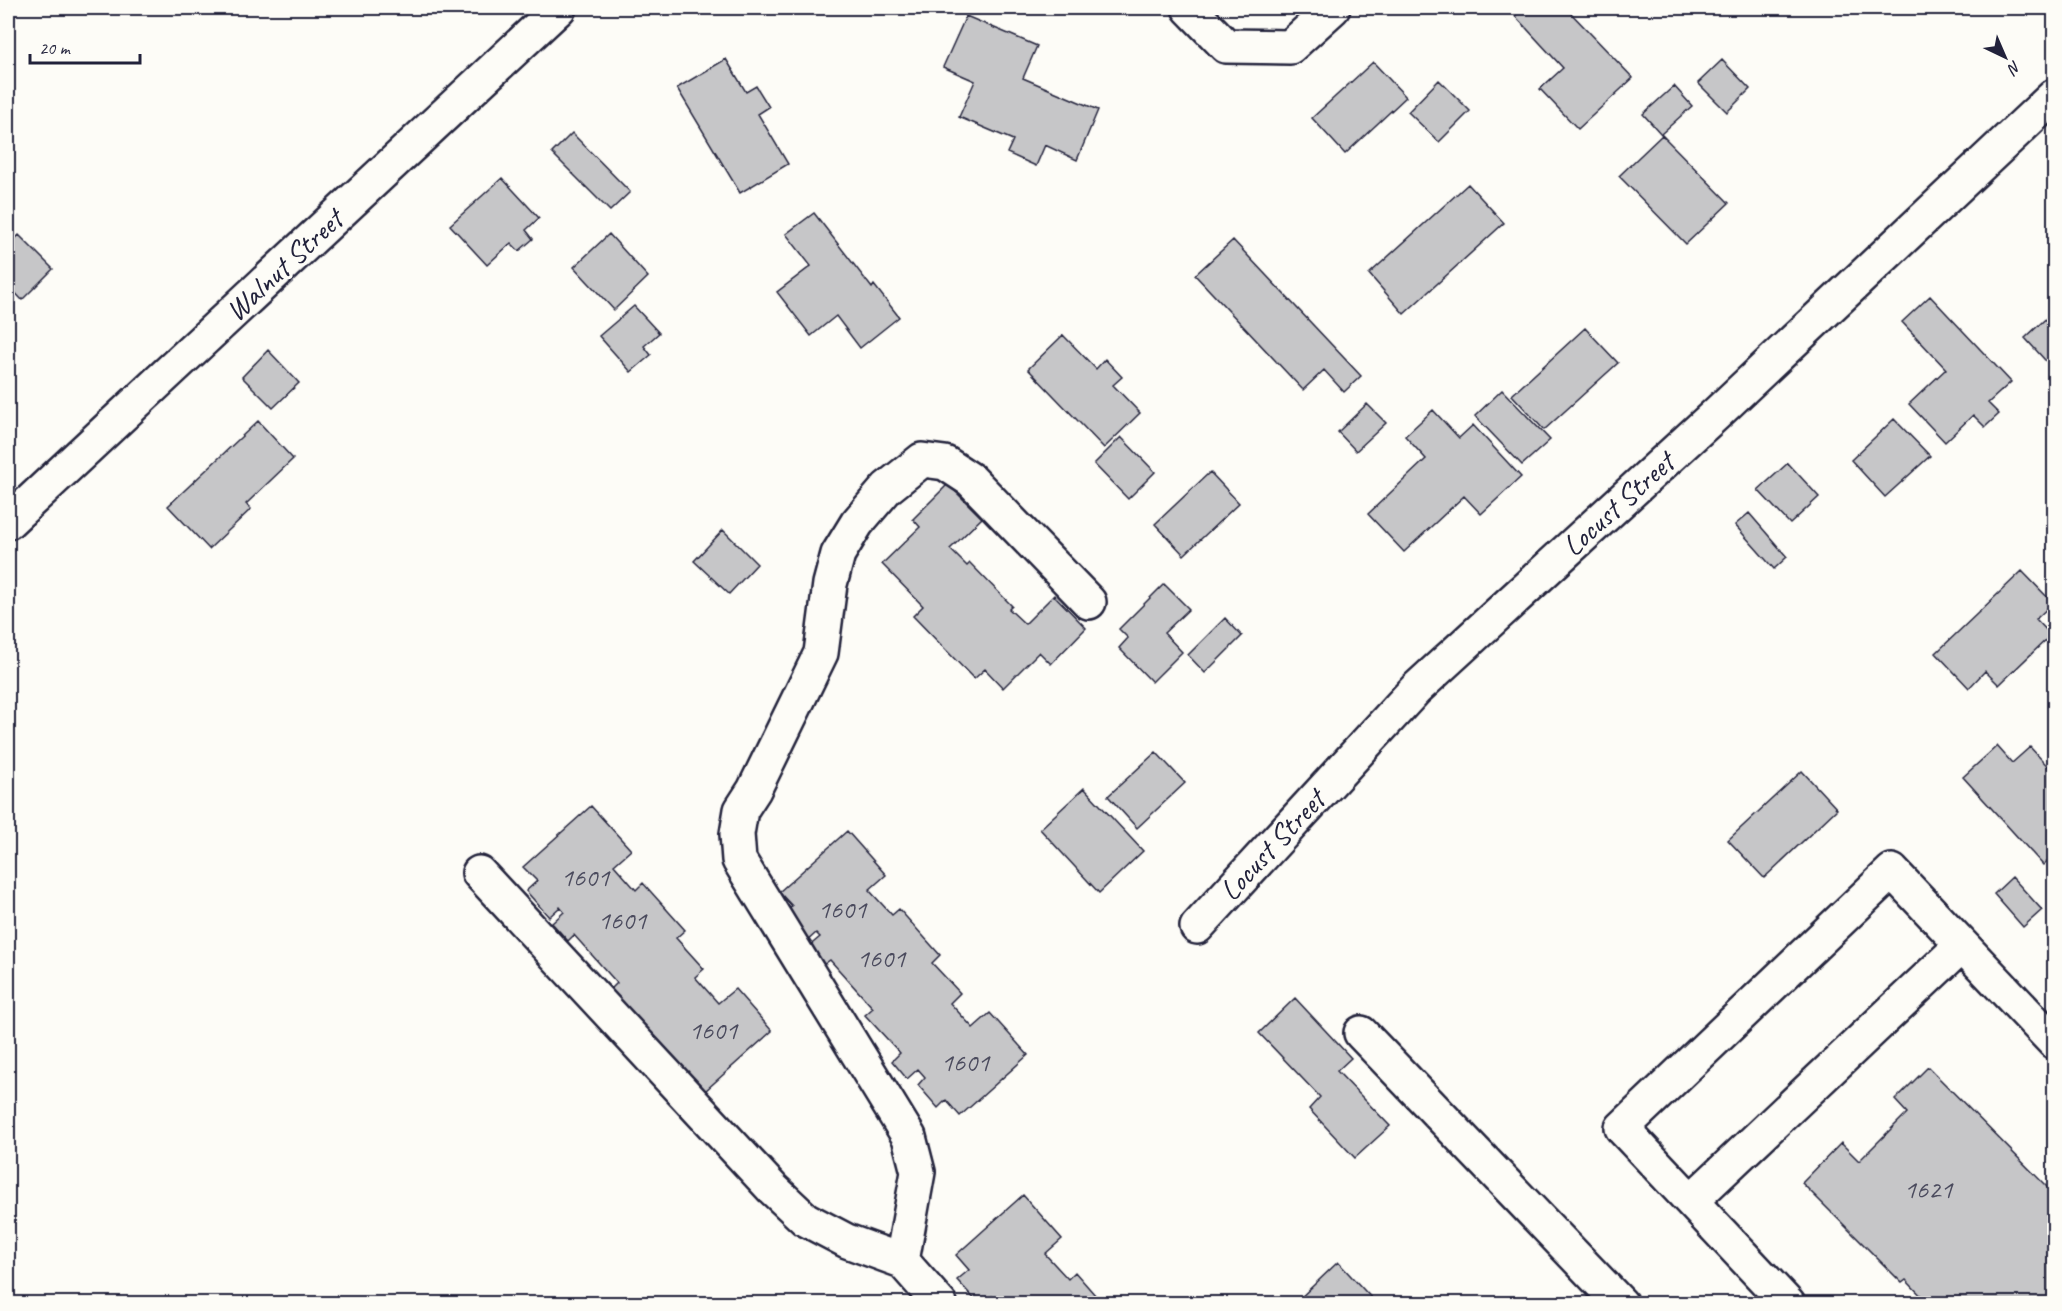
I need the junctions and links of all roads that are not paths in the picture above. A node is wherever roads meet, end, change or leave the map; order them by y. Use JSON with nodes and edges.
{"nodes":[{"id":1,"x":559,"y":8,"type":"edge"},
{"id":2,"x":1189,"y":8,"type":"edge"},
{"id":3,"x":1333,"y":8,"type":"edge"},
{"id":4,"x":2055,"y":96,"type":"edge"},
{"id":5,"x":9,"y":517,"type":"edge"},
{"id":6,"x":1089,"y":602,"type":"dead end"},
{"id":7,"x":479,"y":873,"type":"dead end"},
{"id":8,"x":1197,"y":927,"type":"dead end"},
{"id":9,"x":1962,"y":945,"type":"junction"},
{"id":10,"x":1361,"y":1033,"type":"dead end"},
{"id":11,"x":2055,"y":1042,"type":"edge"},
{"id":12,"x":1691,"y":1201,"type":"junction"},
{"id":13,"x":902,"y":1261,"type":"junction"},
{"id":14,"x":940,"y":1304,"type":"edge"},
{"id":15,"x":1621,"y":1304,"type":"edge"},
{"id":16,"x":1788,"y":1304,"type":"edge"}],
"edges":[{"from":1,"to":5,"type":"street","name":"Walnut Street"},
{"from":2,"to":3,"type":"street"},
{"from":4,"to":8,"type":"street","name":"Locust Street"},
{"from":6,"to":13,"type":"street"},
{"from":7,"to":13,"type":"street"},
{"from":9,"to":11,"type":"street"},
{"from":9,"to":12,"type":"street"},
{"from":9,"to":12,"type":"street"},
{"from":10,"to":15,"type":"street"},
{"from":12,"to":16,"type":"street"},
{"from":13,"to":14,"type":"street"}]}
